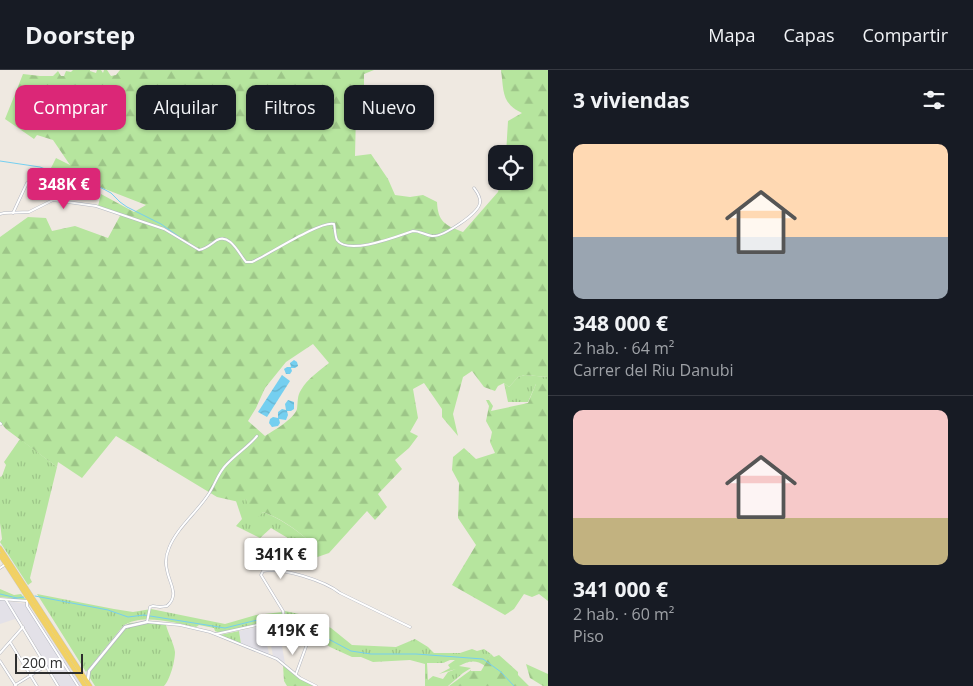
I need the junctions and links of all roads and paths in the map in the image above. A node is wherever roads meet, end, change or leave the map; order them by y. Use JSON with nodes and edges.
{"nodes":[{"id":1,"x":474,"y":188,"type":"dead end"},
{"id":2,"x":76,"y":194,"type":"dead end"},
{"id":3,"x":13,"y":213,"type":"junction"},
{"id":4,"x":0,"y":214,"type":"edge"},
{"id":5,"x":257,"y":436,"type":"dead end"},
{"id":6,"x":0,"y":548,"type":"edge"},
{"id":7,"x":0,"y":554,"type":"edge"},
{"id":8,"x":6,"y":564,"type":"junction"},
{"id":9,"x":0,"y":568,"type":"edge"},
{"id":10,"x":0,"y":599,"type":"edge"},
{"id":11,"x":29,"y":599,"type":"junction"},
{"id":12,"x":6,"y":600,"type":"junction"},
{"id":13,"x":147,"y":621,"type":"junction"},
{"id":14,"x":23,"y":627,"type":"junction"},
{"id":15,"x":410,"y":627,"type":"dead end"},
{"id":16,"x":216,"y":634,"type":"junction"},
{"id":17,"x":10,"y":642,"type":"junction"},
{"id":18,"x":307,"y":644,"type":"dead end"},
{"id":19,"x":0,"y":653,"type":"edge"},
{"id":20,"x":65,"y":654,"type":"junction"},
{"id":21,"x":0,"y":661,"type":"edge"},
{"id":22,"x":62,"y":662,"type":"junction"},
{"id":23,"x":46,"y":666,"type":"junction"},
{"id":24,"x":78,"y":668,"type":"junction"},
{"id":25,"x":89,"y":671,"type":"junction"},
{"id":26,"x":296,"y":674,"type":"junction"},
{"id":27,"x":30,"y":675,"type":"junction"},
{"id":28,"x":88,"y":679,"type":"joint"},
{"id":29,"x":16,"y":685,"type":"edge"},
{"id":30,"x":37,"y":686,"type":"edge"},
{"id":31,"x":58,"y":686,"type":"edge"},
{"id":32,"x":78,"y":686,"type":"edge"},
{"id":33,"x":85,"y":686,"type":"edge"},
{"id":34,"x":91,"y":686,"type":"edge"},
{"id":35,"x":316,"y":686,"type":"edge"}],
"edges":[{"from":1,"to":3,"type":"street"},
{"from":2,"to":3,"type":"street"},
{"from":3,"to":4,"type":"street"},
{"from":5,"to":13,"type":"street"},
{"from":6,"to":11,"type":"main road"},
{"from":7,"to":8,"type":"main road"},
{"from":8,"to":9,"type":"street"},
{"from":8,"to":11,"type":"main road"},
{"from":10,"to":12,"type":"street"},
{"from":11,"to":12,"type":"street"},
{"from":11,"to":20,"type":"main road"},
{"from":11,"to":22,"type":"street"},
{"from":11,"to":24,"type":"main road"},
{"from":12,"to":14,"type":"street"},
{"from":13,"to":16,"type":"street"},
{"from":13,"to":25,"type":"street"},
{"from":14,"to":17,"type":"street"},
{"from":14,"to":23,"type":"street"},
{"from":15,"to":16,"type":"street"},
{"from":16,"to":26,"type":"street"},
{"from":17,"to":19,"type":"street"},
{"from":17,"to":27,"type":"street"},
{"from":18,"to":26,"type":"street"},
{"from":20,"to":22,"type":"street"},
{"from":20,"to":33,"type":"main road"},
{"from":21,"to":29,"type":"street"},
{"from":22,"to":32,"type":"street"},
{"from":23,"to":27,"type":"street"},
{"from":23,"to":31,"type":"street"},
{"from":24,"to":25,"type":"street"},
{"from":24,"to":34,"type":"main road"},
{"from":25,"to":28,"type":"street"},
{"from":26,"to":35,"type":"street"},
{"from":27,"to":29,"type":"street"},
{"from":27,"to":30,"type":"street"},
{"from":28,"to":34,"type":"street"}]}
